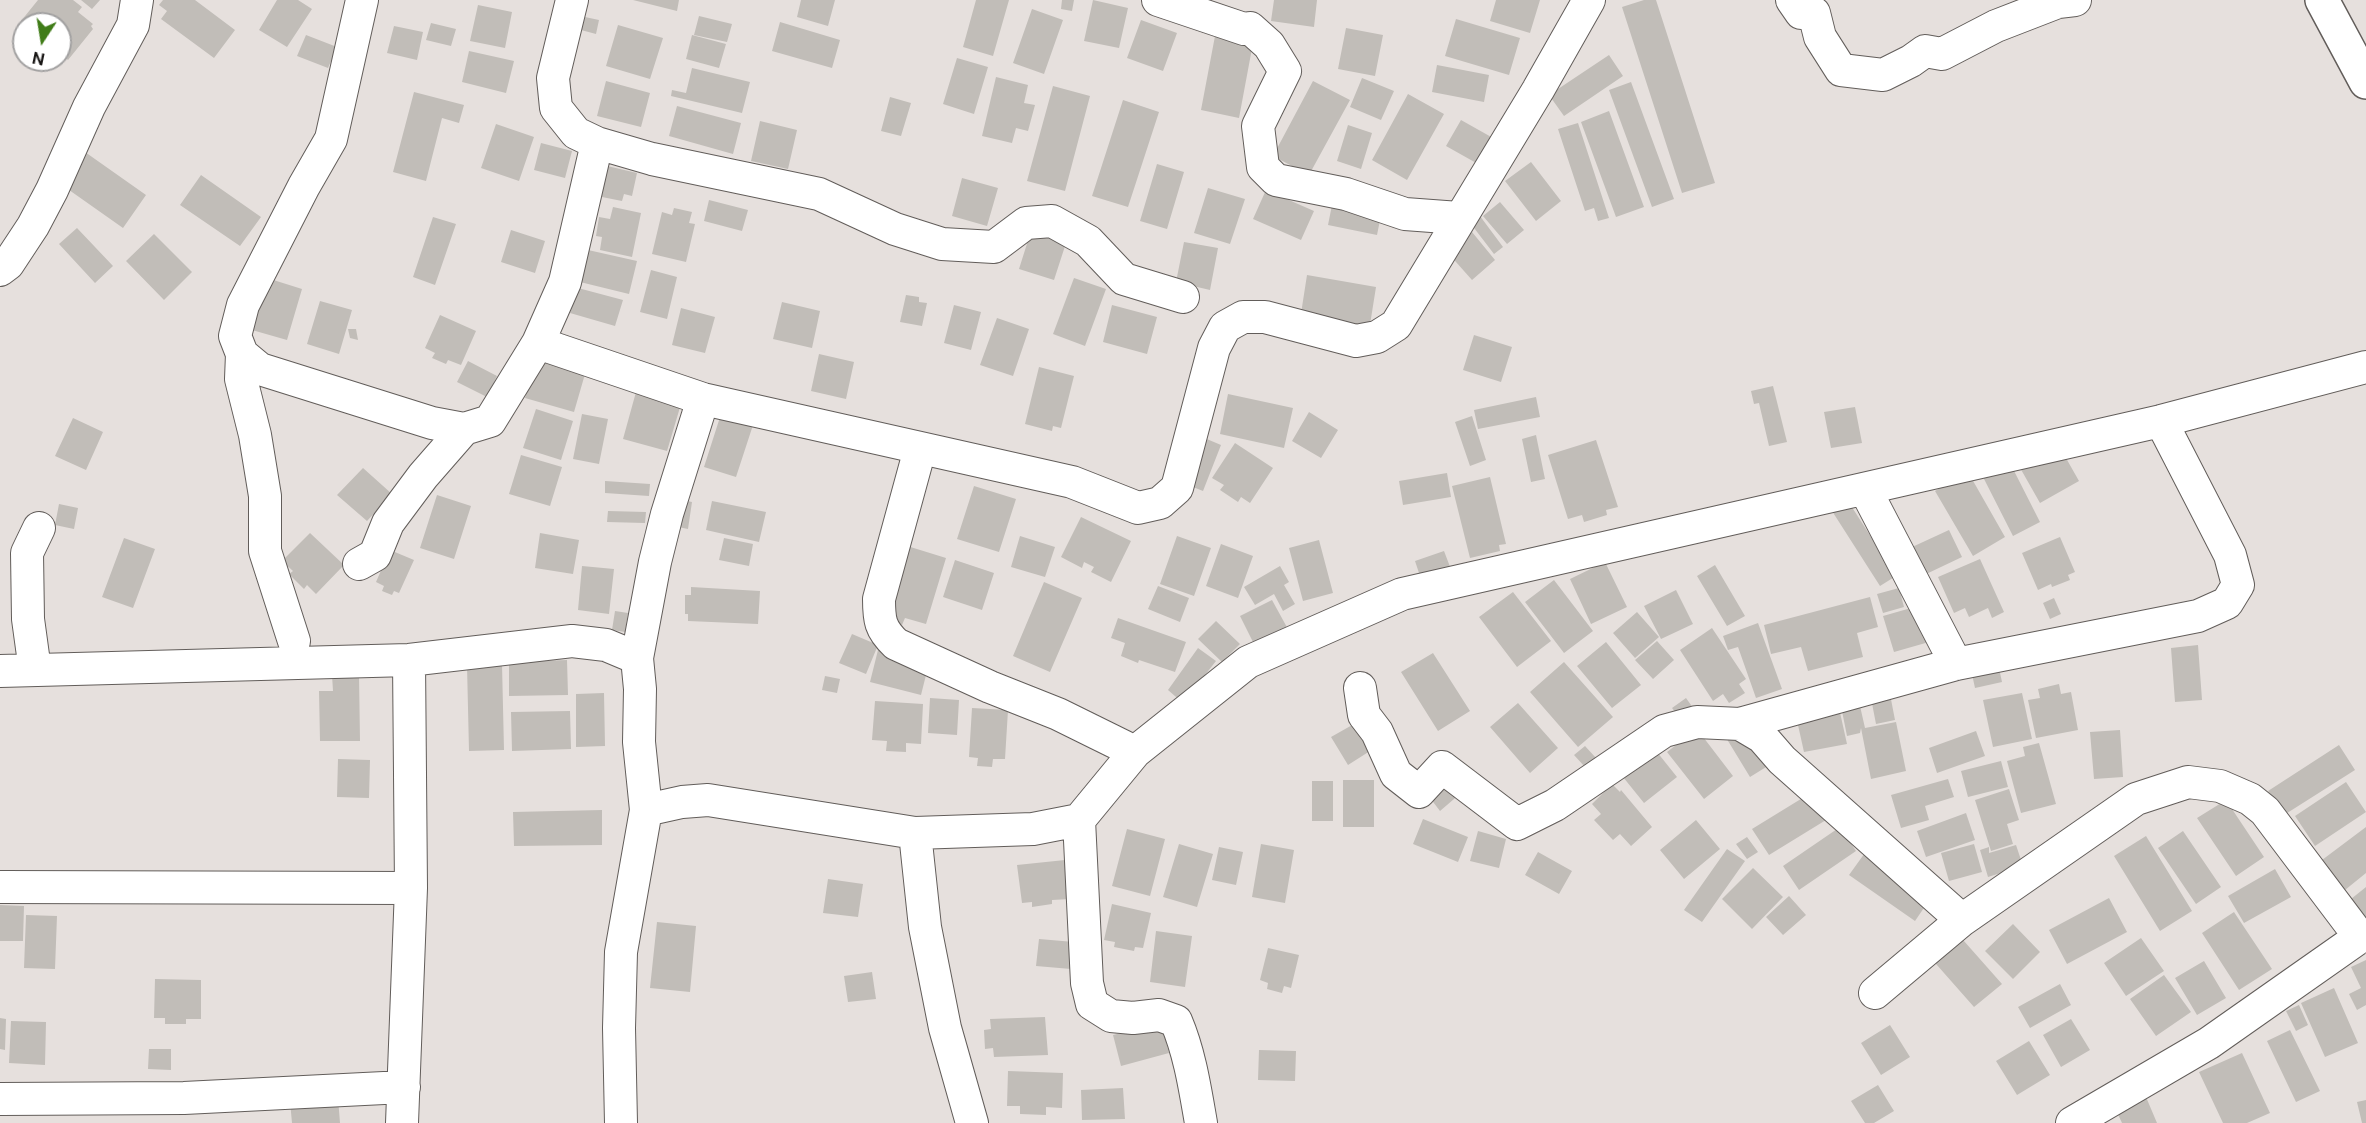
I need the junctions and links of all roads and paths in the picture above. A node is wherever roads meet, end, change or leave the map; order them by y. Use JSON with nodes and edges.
{"nodes":[{"id":1,"x":137,"y":0,"type":"edge"},
{"id":2,"x":362,"y":0,"type":"edge"},
{"id":3,"x":572,"y":0,"type":"edge"},
{"id":4,"x":1158,"y":0,"type":"edge"},
{"id":5,"x":1589,"y":0,"type":"edge"},
{"id":6,"x":1792,"y":0,"type":"edge"},
{"id":7,"x":2075,"y":0,"type":"edge"},
{"id":8,"x":2322,"y":0,"type":"edge"},
{"id":9,"x":2365,"y":76,"type":"edge"},
{"id":10,"x":597,"y":143,"type":"junction"},
{"id":11,"x":1459,"y":218,"type":"junction"},
{"id":12,"x":0,"y":270,"type":"edge"},
{"id":13,"x":1183,"y":297,"type":"dead end"},
{"id":14,"x":538,"y":343,"type":"junction"},
{"id":15,"x":242,"y":354,"type":"junction"},
{"id":16,"x":2366,"y":367,"type":"edge"},
{"id":17,"x":703,"y":399,"type":"junction"},
{"id":18,"x":2162,"y":421,"type":"junction"},
{"id":19,"x":464,"y":429,"type":"junction"},
{"id":20,"x":920,"y":449,"type":"junction"},
{"id":21,"x":1864,"y":489,"type":"junction"},
{"id":22,"x":39,"y":528,"type":"dead end"},
{"id":23,"x":359,"y":564,"type":"dead end"},
{"id":24,"x":294,"y":641,"type":"dead end"},
{"id":25,"x":637,"y":658,"type":"junction"},
{"id":26,"x":409,"y":660,"type":"junction"},
{"id":27,"x":1956,"y":663,"type":"junction"},
{"id":28,"x":35,"y":670,"type":"junction"},
{"id":29,"x":0,"y":671,"type":"edge"},
{"id":30,"x":1360,"y":688,"type":"dead end"},
{"id":31,"x":1740,"y":724,"type":"junction"},
{"id":32,"x":1135,"y":752,"type":"junction"},
{"id":33,"x":646,"y":810,"type":"junction"},
{"id":34,"x":1079,"y":820,"type":"junction"},
{"id":35,"x":915,"y":833,"type":"junction"},
{"id":36,"x":0,"y":887,"type":"edge"},
{"id":37,"x":411,"y":888,"type":"junction"},
{"id":38,"x":1962,"y":920,"type":"junction"},
{"id":39,"x":2363,"y":936,"type":"edge"},
{"id":40,"x":1875,"y":993,"type":"dead end"},
{"id":41,"x":404,"y":1087,"type":"junction"},
{"id":42,"x":0,"y":1099,"type":"edge"},
{"id":43,"x":184,"y":1110,"type":"edge"},
{"id":44,"x":402,"y":1123,"type":"edge"},
{"id":45,"x":621,"y":1123,"type":"edge"},
{"id":46,"x":972,"y":1123,"type":"edge"},
{"id":47,"x":1201,"y":1123,"type":"edge"},
{"id":48,"x":2073,"y":1123,"type":"edge"}],
"edges":[{"from":1,"to":12,"type":"street"},
{"from":2,"to":15,"type":"street"},
{"from":3,"to":10,"type":"street"},
{"from":4,"to":11,"type":"street"},
{"from":5,"to":11,"type":"street"},
{"from":6,"to":7,"type":"street"},
{"from":8,"to":9,"type":"main road"},
{"from":10,"to":13,"type":"street"},
{"from":10,"to":14,"type":"street"},
{"from":11,"to":20,"type":"street"},
{"from":14,"to":17,"type":"street"},
{"from":14,"to":19,"type":"street"},
{"from":15,"to":19,"type":"street"},
{"from":15,"to":24,"type":"street"},
{"from":16,"to":18,"type":"street"},
{"from":17,"to":20,"type":"street"},
{"from":17,"to":25,"type":"street"},
{"from":18,"to":21,"type":"street"},
{"from":18,"to":27,"type":"street"},
{"from":19,"to":23,"type":"street"},
{"from":20,"to":32,"type":"street"},
{"from":21,"to":27,"type":"street"},
{"from":21,"to":32,"type":"street"},
{"from":22,"to":28,"type":"street"},
{"from":25,"to":26,"type":"street"},
{"from":25,"to":33,"type":"street"},
{"from":26,"to":28,"type":"street"},
{"from":26,"to":37,"type":"street"},
{"from":27,"to":31,"type":"street"},
{"from":28,"to":29,"type":"street"},
{"from":30,"to":31,"type":"street"},
{"from":31,"to":38,"type":"street"},
{"from":32,"to":34,"type":"street"},
{"from":33,"to":35,"type":"street"},
{"from":33,"to":45,"type":"street"},
{"from":34,"to":35,"type":"street"},
{"from":34,"to":47,"type":"street"},
{"from":35,"to":46,"type":"street"},
{"from":36,"to":37,"type":"street"},
{"from":37,"to":41,"type":"street"},
{"from":38,"to":39,"type":"street"},
{"from":38,"to":40,"type":"street"},
{"from":39,"to":48,"type":"street"},
{"from":41,"to":43,"type":"street"},
{"from":41,"to":44,"type":"street"},
{"from":42,"to":43,"type":"street"}]}
